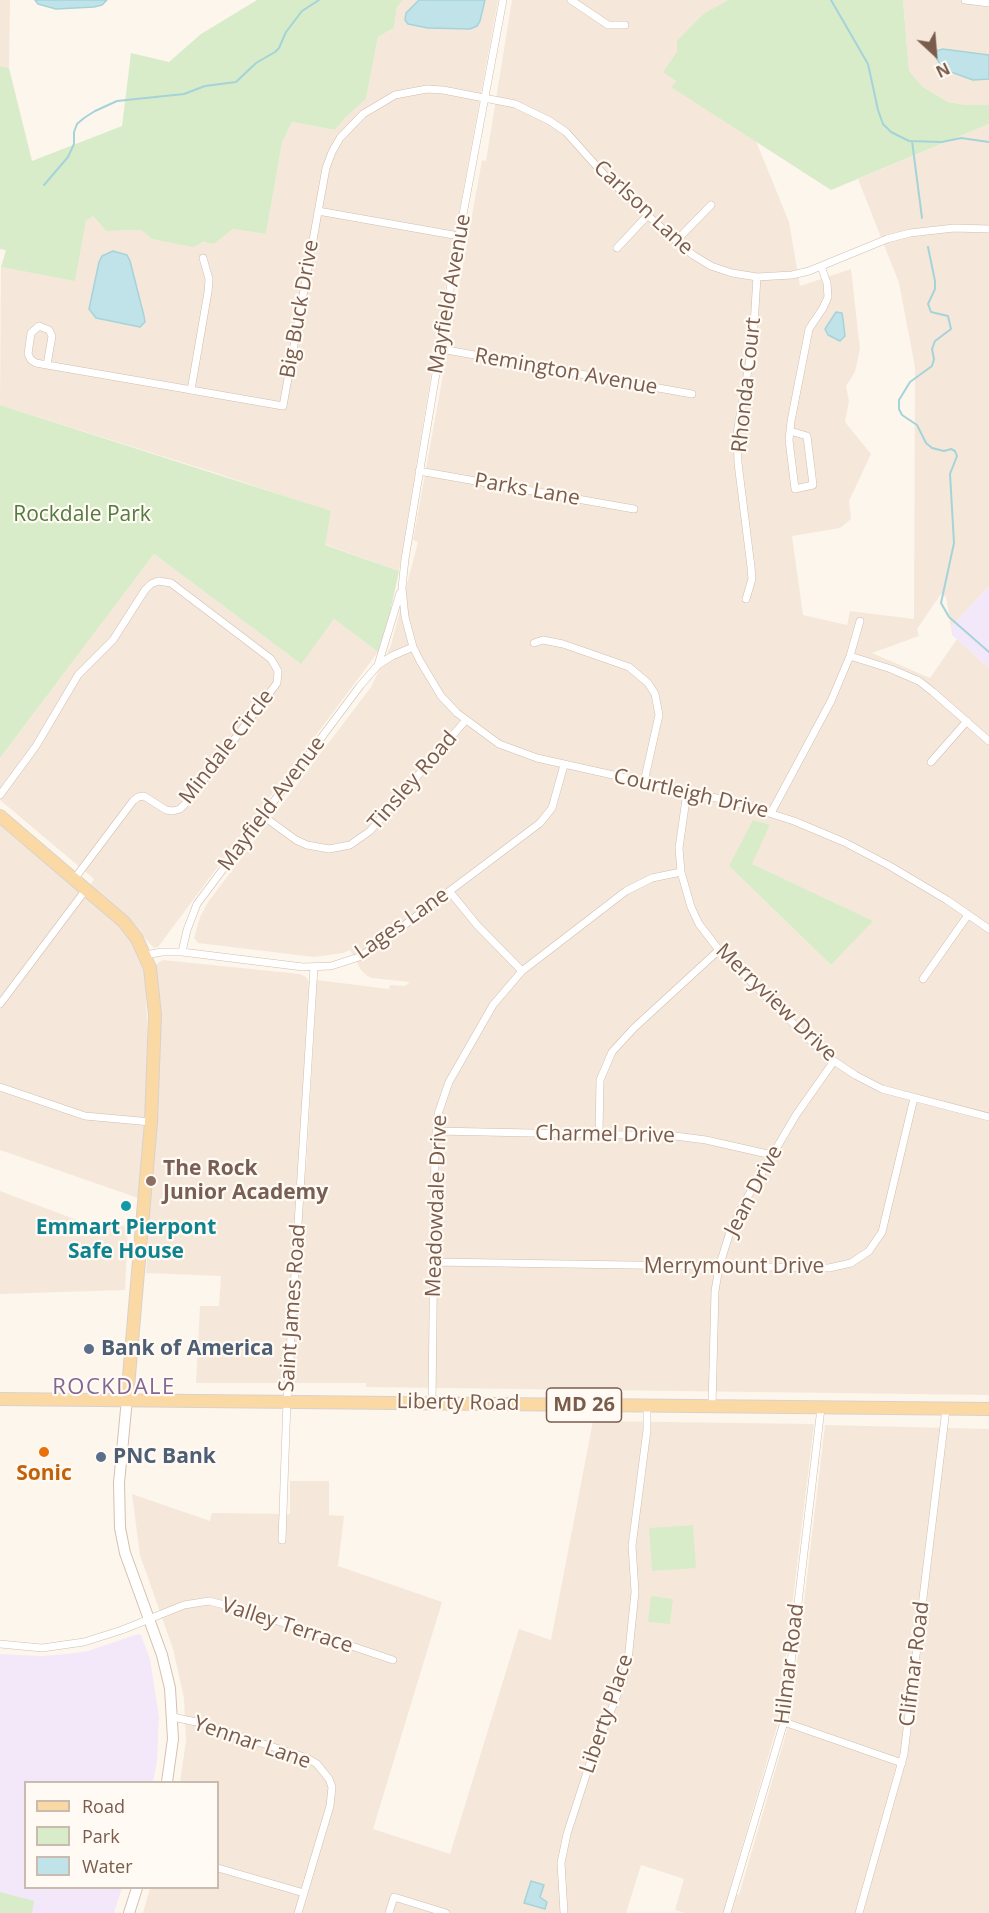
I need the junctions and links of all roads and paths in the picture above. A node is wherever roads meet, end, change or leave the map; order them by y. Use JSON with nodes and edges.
{"nodes":[{"id":1,"x":503,"y":0,"type":"edge"},
{"id":2,"x":571,"y":0,"type":"edge"},
{"id":3,"x":965,"y":0,"type":"edge"},
{"id":4,"x":989,"y":3,"type":"edge"},
{"id":5,"x":625,"y":25,"type":"dead end"},
{"id":6,"x":484,"y":97,"type":"junction"},
{"id":7,"x":711,"y":205,"type":"dead end"},
{"id":8,"x":318,"y":211,"type":"junction"},
{"id":9,"x":648,"y":214,"type":"junction"},
{"id":10,"x":989,"y":229,"type":"edge"},
{"id":11,"x":459,"y":236,"type":"junction"},
{"id":12,"x":676,"y":241,"type":"junction"},
{"id":13,"x":617,"y":248,"type":"dead end"},
{"id":14,"x":203,"y":258,"type":"dead end"},
{"id":15,"x":821,"y":266,"type":"junction"},
{"id":16,"x":757,"y":277,"type":"junction"},
{"id":17,"x":441,"y":349,"type":"junction"},
{"id":18,"x":47,"y":365,"type":"junction"},
{"id":19,"x":191,"y":390,"type":"junction"},
{"id":20,"x":692,"y":394,"type":"dead end"},
{"id":21,"x":790,"y":431,"type":"junction"},
{"id":22,"x":419,"y":471,"type":"junction"},
{"id":23,"x":634,"y":509,"type":"dead end"},
{"id":24,"x":402,"y":588,"type":"junction"},
{"id":25,"x":746,"y":598,"type":"dead end"},
{"id":26,"x":860,"y":621,"type":"dead end"},
{"id":27,"x":534,"y":643,"type":"dead end"},
{"id":28,"x":413,"y":647,"type":"junction"},
{"id":29,"x":850,"y":656,"type":"junction"},
{"id":30,"x":378,"y":664,"type":"junction"},
{"id":31,"x":465,"y":721,"type":"junction"},
{"id":32,"x":967,"y":721,"type":"junction"},
{"id":33,"x":989,"y":741,"type":"edge"},
{"id":34,"x":930,"y":762,"type":"dead end"},
{"id":35,"x":564,"y":765,"type":"junction"},
{"id":36,"x":644,"y":782,"type":"junction"},
{"id":37,"x":687,"y":792,"type":"junction"},
{"id":38,"x":0,"y":795,"type":"edge"},
{"id":39,"x":771,"y":813,"type":"junction"},
{"id":40,"x":0,"y":816,"type":"edge"},
{"id":41,"x":263,"y":816,"type":"junction"},
{"id":42,"x":681,"y":872,"type":"junction"},
{"id":43,"x":75,"y":878,"type":"junction"},
{"id":44,"x":87,"y":888,"type":"junction"},
{"id":45,"x":450,"y":892,"type":"junction"},
{"id":46,"x":969,"y":915,"type":"junction"},
{"id":47,"x":989,"y":929,"type":"edge"},
{"id":48,"x":719,"y":950,"type":"junction"},
{"id":49,"x":182,"y":952,"type":"junction"},
{"id":50,"x":145,"y":955,"type":"junction"},
{"id":51,"x":314,"y":967,"type":"junction"},
{"id":52,"x":522,"y":971,"type":"junction"},
{"id":53,"x":923,"y":979,"type":"dead end"},
{"id":54,"x":0,"y":1004,"type":"edge"},
{"id":55,"x":834,"y":1061,"type":"junction"},
{"id":56,"x":0,"y":1087,"type":"edge"},
{"id":57,"x":914,"y":1098,"type":"junction"},
{"id":58,"x":989,"y":1117,"type":"edge"},
{"id":59,"x":151,"y":1122,"type":"junction"},
{"id":60,"x":436,"y":1131,"type":"junction"},
{"id":61,"x":599,"y":1134,"type":"junction"},
{"id":62,"x":772,"y":1155,"type":"junction"},
{"id":63,"x":434,"y":1263,"type":"junction"},
{"id":64,"x":719,"y":1267,"type":"junction"},
{"id":65,"x":0,"y":1399,"type":"edge"},
{"id":66,"x":128,"y":1399,"type":"junction"},
{"id":67,"x":287,"y":1401,"type":"junction"},
{"id":68,"x":432,"y":1403,"type":"junction"},
{"id":69,"x":647,"y":1406,"type":"junction"},
{"id":70,"x":712,"y":1407,"type":"junction"},
{"id":71,"x":821,"y":1408,"type":"junction"},
{"id":72,"x":946,"y":1409,"type":"junction"},
{"id":73,"x":989,"y":1409,"type":"edge"},
{"id":74,"x":282,"y":1540,"type":"dead end"},
{"id":75,"x":147,"y":1619,"type":"junction"},
{"id":76,"x":0,"y":1644,"type":"edge"},
{"id":77,"x":393,"y":1660,"type":"dead end"},
{"id":78,"x":172,"y":1717,"type":"junction"},
{"id":79,"x":784,"y":1722,"type":"junction"},
{"id":80,"x":902,"y":1763,"type":"junction"},
{"id":81,"x":167,"y":1781,"type":"edge"},
{"id":82,"x":219,"y":1868,"type":"edge"},
{"id":83,"x":136,"y":1889,"type":"edge"},
{"id":84,"x":304,"y":1893,"type":"junction"},
{"id":85,"x":129,"y":1913,"type":"edge"},
{"id":86,"x":298,"y":1913,"type":"edge"},
{"id":87,"x":389,"y":1913,"type":"edge"},
{"id":88,"x":446,"y":1913,"type":"edge"},
{"id":89,"x":564,"y":1913,"type":"edge"},
{"id":90,"x":727,"y":1913,"type":"edge"},
{"id":91,"x":859,"y":1913,"type":"edge"}],
"edges":[{"from":1,"to":6,"type":"street","name":"Mayfield Avenue"},
{"from":2,"to":5,"type":"street"},
{"from":3,"to":4,"type":"street"},
{"from":6,"to":8,"type":"street","name":"Big Buck Drive"},
{"from":6,"to":9,"type":"street","name":"Carlson Lane"},
{"from":6,"to":11,"type":"street","name":"Mayfield Avenue"},
{"from":7,"to":12,"type":"street"},
{"from":8,"to":11,"type":"street"},
{"from":8,"to":19,"type":"street","name":"Big Buck Drive"},
{"from":9,"to":12,"type":"street","name":"Carlson Lane"},
{"from":9,"to":13,"type":"street"},
{"from":10,"to":15,"type":"street","name":"Carlson Lane"},
{"from":11,"to":17,"type":"street","name":"Mayfield Avenue"},
{"from":12,"to":16,"type":"street","name":"Carlson Lane"},
{"from":14,"to":19,"type":"street"},
{"from":15,"to":16,"type":"street","name":"Carlson Lane"},
{"from":15,"to":21,"type":"street"},
{"from":16,"to":25,"type":"street","name":"Rhonda Court"},
{"from":17,"to":20,"type":"street","name":"Remington Avenue"},
{"from":17,"to":22,"type":"street","name":"Mayfield Avenue"},
{"from":18,"to":18,"type":"street"},
{"from":18,"to":19,"type":"street","name":"Big Buck Drive"},
{"from":21,"to":21,"type":"street"},
{"from":22,"to":23,"type":"street","name":"Parks Lane"},
{"from":22,"to":24,"type":"street","name":"Mayfield Avenue"},
{"from":24,"to":28,"type":"street","name":"Mayfield Avenue"},
{"from":24,"to":30,"type":"street","name":"Mayfield Avenue"},
{"from":26,"to":29,"type":"street"},
{"from":27,"to":36,"type":"street"},
{"from":28,"to":30,"type":"street","name":"Mayfield Avenue"},
{"from":28,"to":31,"type":"street","name":"Courtleigh Drive"},
{"from":29,"to":32,"type":"street"},
{"from":29,"to":39,"type":"street"},
{"from":30,"to":41,"type":"street","name":"Mayfield Avenue"},
{"from":31,"to":35,"type":"street","name":"Courtleigh Drive"},
{"from":31,"to":41,"type":"street","name":"Tinsley Road"},
{"from":32,"to":33,"type":"street"},
{"from":32,"to":34,"type":"street"},
{"from":35,"to":36,"type":"street","name":"Courtleigh Drive"},
{"from":35,"to":45,"type":"street","name":"Lages Lane"},
{"from":36,"to":37,"type":"street","name":"Courtleigh Drive"},
{"from":37,"to":39,"type":"street","name":"Courtleigh Drive"},
{"from":37,"to":42,"type":"street","name":"Merryview Drive"},
{"from":38,"to":43,"type":"street","name":"Mindale Circle"},
{"from":39,"to":46,"type":"street","name":"Courtleigh Drive"},
{"from":40,"to":43,"type":"main road"},
{"from":41,"to":49,"type":"street","name":"Mayfield Avenue"},
{"from":42,"to":48,"type":"street","name":"Merryview Drive"},
{"from":42,"to":52,"type":"street","name":"Meadowdale Drive"},
{"from":43,"to":44,"type":"main road"},
{"from":44,"to":50,"type":"main road"},
{"from":44,"to":54,"type":"street"},
{"from":45,"to":51,"type":"street","name":"Lages Lane"},
{"from":45,"to":52,"type":"street"},
{"from":46,"to":47,"type":"street","name":"Courtleigh Drive"},
{"from":46,"to":53,"type":"street"},
{"from":48,"to":55,"type":"street","name":"Merryview Drive"},
{"from":48,"to":61,"type":"street"},
{"from":49,"to":50,"type":"street","name":"Lages Lane"},
{"from":49,"to":51,"type":"street","name":"Lages Lane"},
{"from":50,"to":59,"type":"main road"},
{"from":51,"to":67,"type":"street","name":"Saint James Road"},
{"from":52,"to":60,"type":"street","name":"Meadowdale Drive"},
{"from":55,"to":57,"type":"street","name":"Merryview Drive"},
{"from":55,"to":62,"type":"street","name":"Jean Drive"},
{"from":56,"to":59,"type":"street"},
{"from":57,"to":58,"type":"street","name":"Merryview Drive"},
{"from":57,"to":64,"type":"street","name":"Merrymount Drive"},
{"from":59,"to":66,"type":"main road"},
{"from":60,"to":61,"type":"street","name":"Charmel Drive"},
{"from":60,"to":63,"type":"street","name":"Meadowdale Drive"},
{"from":61,"to":62,"type":"street","name":"Charmel Drive"},
{"from":62,"to":64,"type":"street","name":"Jean Drive"},
{"from":63,"to":64,"type":"street","name":"Merrymount Drive"},
{"from":63,"to":68,"type":"street","name":"Meadowdale Drive"},
{"from":64,"to":70,"type":"street","name":"Jean Drive"},
{"from":65,"to":66,"type":"main road","name":"Liberty Road","number":"MD 26"},
{"from":66,"to":67,"type":"main road","name":"Liberty Road","number":"MD 26"},
{"from":66,"to":75,"type":"street"},
{"from":67,"to":68,"type":"main road","name":"Liberty Road","number":"MD 26"},
{"from":67,"to":74,"type":"street","name":"Saint James Road"},
{"from":68,"to":69,"type":"main road","name":"Liberty Road","number":"MD 26"},
{"from":69,"to":70,"type":"main road","name":"Liberty Road","number":"MD 26"},
{"from":69,"to":89,"type":"street","name":"Liberty Place"},
{"from":70,"to":71,"type":"main road","name":"Liberty Road","number":"MD 26"},
{"from":71,"to":72,"type":"main road","name":"Liberty Road","number":"MD 26"},
{"from":71,"to":79,"type":"street","name":"Hilmar Road"},
{"from":72,"to":73,"type":"main road","name":"Liberty Road","number":"MD 26"},
{"from":72,"to":80,"type":"street","name":"Clifmar Road"},
{"from":75,"to":76,"type":"street","name":"Valley Terrace"},
{"from":75,"to":77,"type":"street","name":"Valley Terrace"},
{"from":75,"to":78,"type":"street"},
{"from":78,"to":81,"type":"street"},
{"from":78,"to":84,"type":"street","name":"Yennar Lane"},
{"from":79,"to":80,"type":"street"},
{"from":79,"to":90,"type":"street","name":"Hilmar Road"},
{"from":80,"to":91,"type":"street","name":"Clifmar Road"},
{"from":82,"to":84,"type":"street"},
{"from":83,"to":85,"type":"street"},
{"from":84,"to":86,"type":"street","name":"Yennar Lane"},
{"from":87,"to":88,"type":"street"}]}
